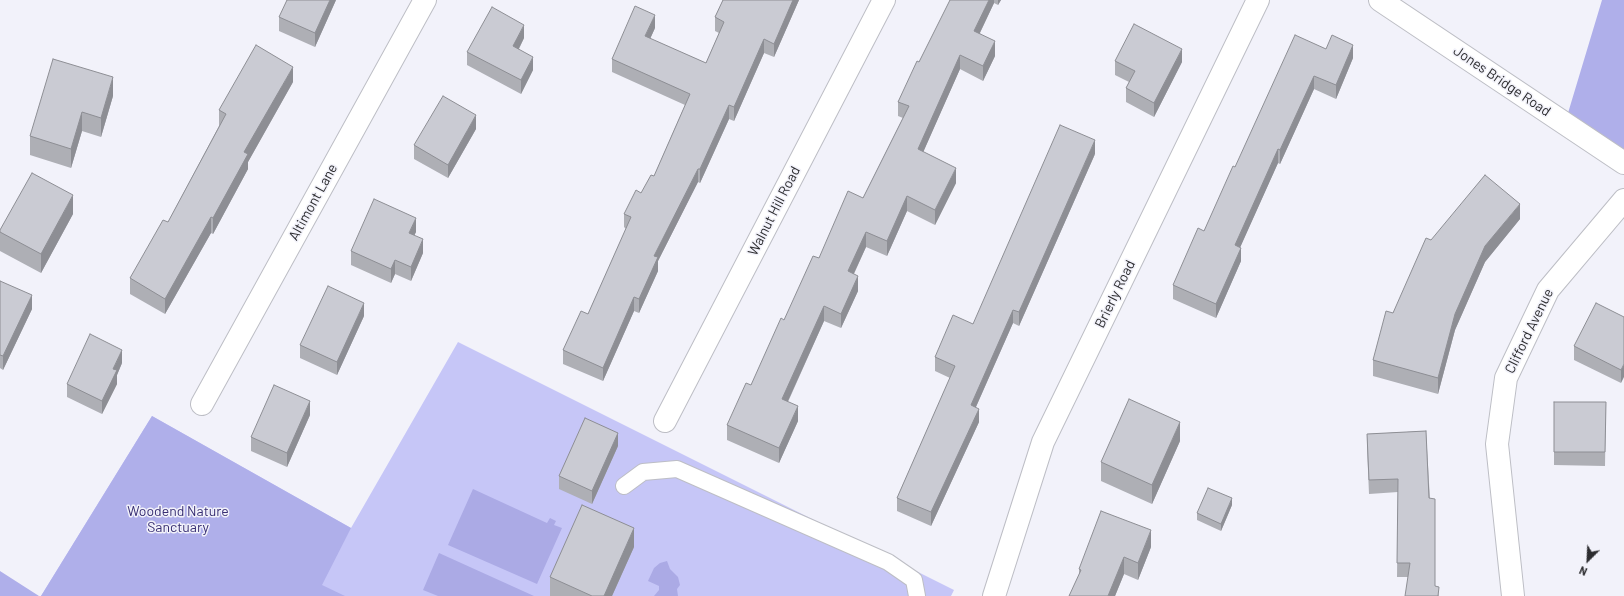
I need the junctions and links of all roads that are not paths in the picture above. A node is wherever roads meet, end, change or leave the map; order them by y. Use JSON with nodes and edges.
{"nodes":[{"id":1,"x":425,"y":0,"type":"edge"},
{"id":2,"x":884,"y":0,"type":"edge"},
{"id":3,"x":1258,"y":0,"type":"edge"},
{"id":4,"x":1380,"y":0,"type":"edge"},
{"id":5,"x":1624,"y":163,"type":"edge"},
{"id":6,"x":1624,"y":200,"type":"edge"},
{"id":7,"x":202,"y":404,"type":"dead end"},
{"id":8,"x":665,"y":421,"type":"dead end"},
{"id":9,"x":624,"y":486,"type":"dead end"},
{"id":10,"x":1512,"y":590,"type":"edge"},
{"id":11,"x":917,"y":596,"type":"edge"},
{"id":12,"x":994,"y":596,"type":"edge"}],
"edges":[{"from":1,"to":7,"type":"street","name":"Altimont Lane"},
{"from":2,"to":8,"type":"street","name":"Walnut Hill Road"},
{"from":3,"to":12,"type":"street","name":"Brierly Road"},
{"from":4,"to":5,"type":"street","name":"Jones Bridge Road"},
{"from":6,"to":10,"type":"street","name":"Clifford Avenue"},
{"from":9,"to":11,"type":"lane"}]}
